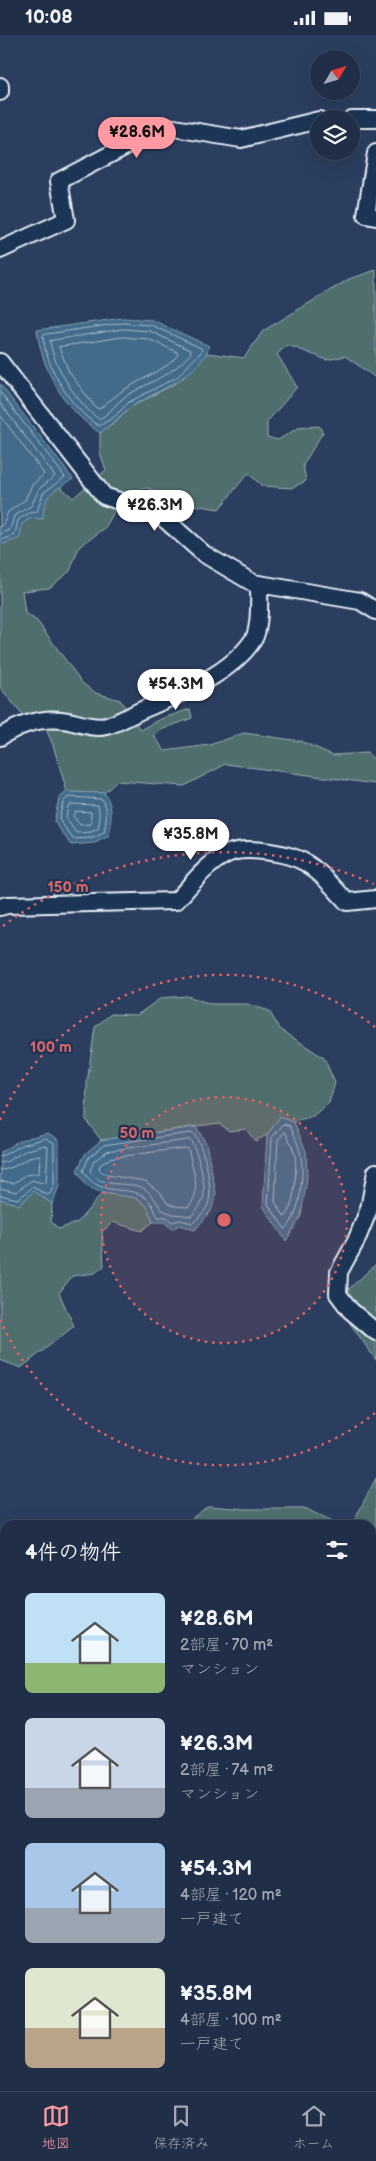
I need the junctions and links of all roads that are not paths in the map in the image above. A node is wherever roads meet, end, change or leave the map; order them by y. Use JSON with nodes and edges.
{"nodes":[{"id":1,"x":0,"y":86,"type":"edge"},
{"id":2,"x":0,"y":93,"type":"edge"},
{"id":3,"x":360,"y":119,"type":"edge"},
{"id":4,"x":376,"y":119,"type":"edge"},
{"id":5,"x":310,"y":122,"type":"edge"},
{"id":6,"x":376,"y":153,"type":"edge"},
{"id":7,"x":376,"y":217,"type":"edge"},
{"id":8,"x":0,"y":250,"type":"edge"},
{"id":9,"x":0,"y":362,"type":"edge"},
{"id":10,"x":259,"y":584,"type":"junction"},
{"id":11,"x":376,"y":611,"type":"edge"},
{"id":12,"x":0,"y":737,"type":"edge"},
{"id":13,"x":376,"y":899,"type":"edge"},
{"id":14,"x":0,"y":907,"type":"edge"},
{"id":15,"x":376,"y":1172,"type":"edge"},
{"id":16,"x":376,"y":1333,"type":"edge"}],
"edges":[{"from":1,"to":2,"type":"street"},
{"from":3,"to":4,"type":"street"},
{"from":5,"to":8,"type":"street"},
{"from":6,"to":7,"type":"street"},
{"from":9,"to":10,"type":"street"},
{"from":10,"to":11,"type":"street"},
{"from":10,"to":12,"type":"street"},
{"from":13,"to":14,"type":"street"},
{"from":15,"to":16,"type":"street"}]}
